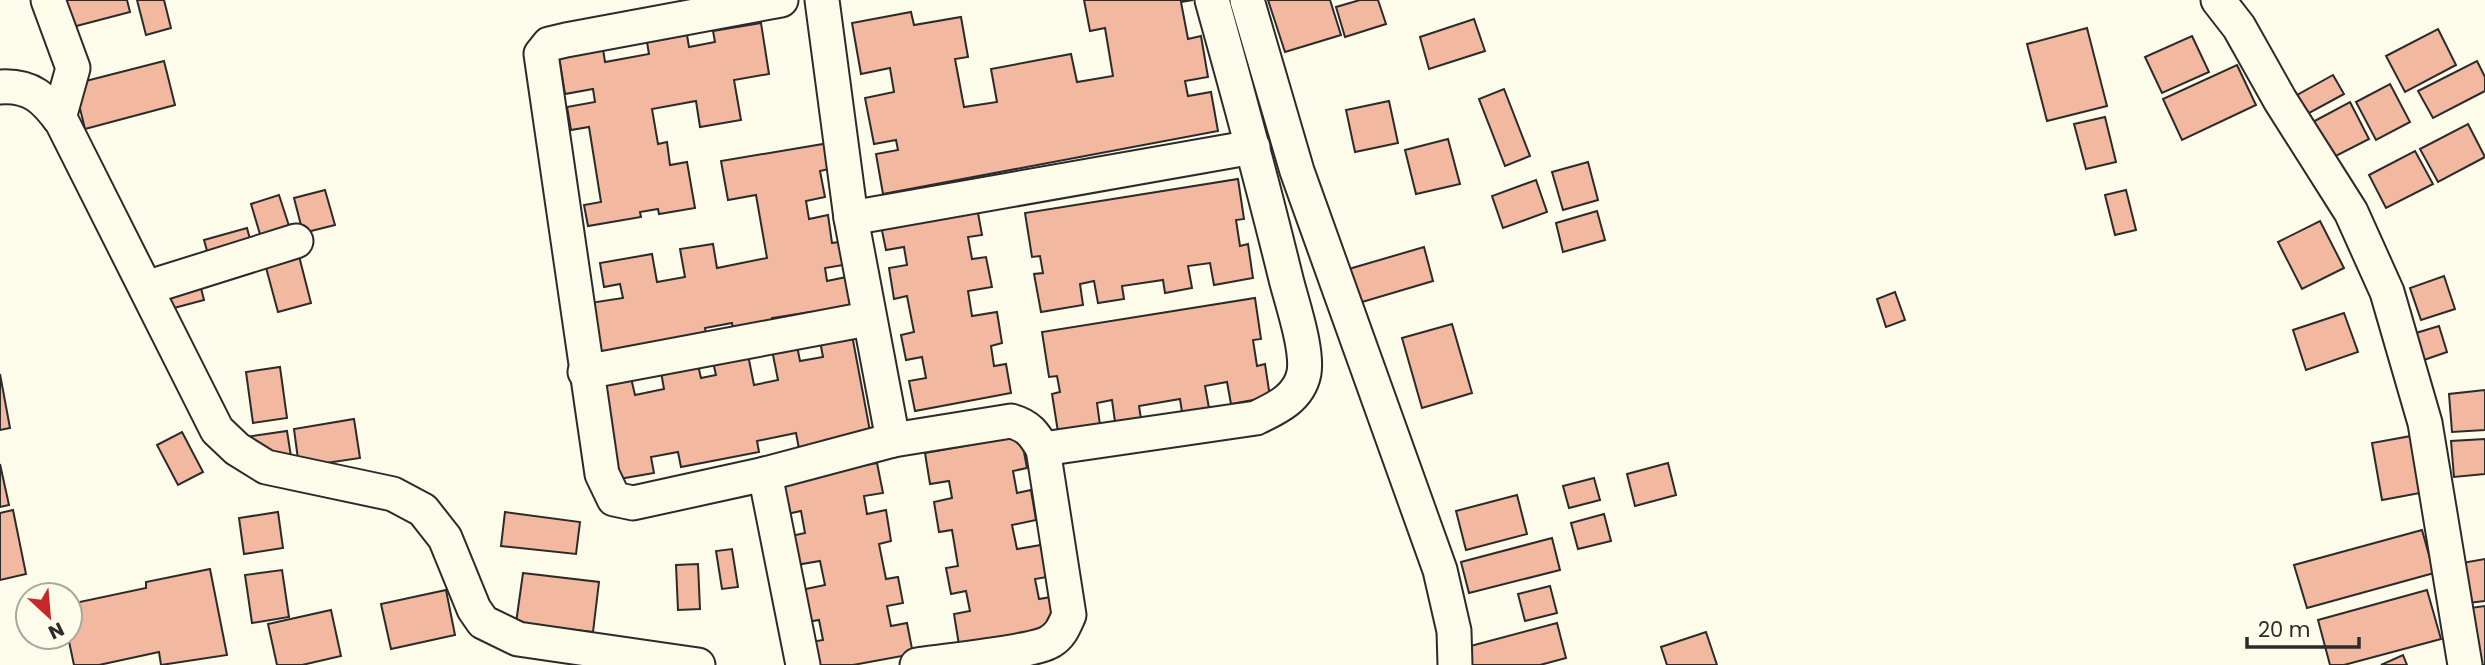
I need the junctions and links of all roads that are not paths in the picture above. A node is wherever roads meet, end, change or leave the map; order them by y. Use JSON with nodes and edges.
{"nodes":[{"id":1,"x":48,"y":0,"type":"edge"},
{"id":2,"x":781,"y":0,"type":"edge"},
{"id":3,"x":822,"y":0,"type":"edge"},
{"id":4,"x":1212,"y":0,"type":"edge"},
{"id":5,"x":1247,"y":0,"type":"edge"},
{"id":6,"x":2218,"y":0,"type":"edge"},
{"id":7,"x":0,"y":87,"type":"edge"},
{"id":8,"x":59,"y":118,"type":"junction"},
{"id":9,"x":1253,"y":147,"type":"junction"},
{"id":10,"x":850,"y":218,"type":"junction"},
{"id":11,"x":296,"y":241,"type":"dead end"},
{"id":12,"x":146,"y":288,"type":"junction"},
{"id":13,"x":867,"y":319,"type":"junction"},
{"id":14,"x":585,"y":372,"type":"junction"},
{"id":15,"x":893,"y":440,"type":"junction"},
{"id":16,"x":1043,"y":449,"type":"junction"},
{"id":17,"x":765,"y":474,"type":"junction"},
{"id":18,"x":515,"y":652,"type":"edge"},
{"id":19,"x":698,"y":665,"type":"edge"},
{"id":20,"x":803,"y":665,"type":"edge"},
{"id":21,"x":917,"y":665,"type":"edge"},
{"id":22,"x":1455,"y":665,"type":"edge"},
{"id":23,"x":2465,"y":665,"type":"edge"}],
"edges":[{"from":1,"to":8,"type":"street"},
{"from":2,"to":14,"type":"street"},
{"from":3,"to":10,"type":"street"},
{"from":4,"to":9,"type":"street"},
{"from":5,"to":22,"type":"street"},
{"from":6,"to":23,"type":"street"},
{"from":7,"to":8,"type":"street"},
{"from":8,"to":12,"type":"street"},
{"from":9,"to":10,"type":"street"},
{"from":9,"to":16,"type":"street"},
{"from":10,"to":13,"type":"street"},
{"from":11,"to":12,"type":"street"},
{"from":12,"to":18,"type":"street"},
{"from":13,"to":14,"type":"street"},
{"from":13,"to":15,"type":"street"},
{"from":14,"to":17,"type":"street"},
{"from":15,"to":16,"type":"street"},
{"from":15,"to":17,"type":"street"},
{"from":16,"to":21,"type":"street"},
{"from":17,"to":20,"type":"street"},
{"from":18,"to":19,"type":"street"}]}
